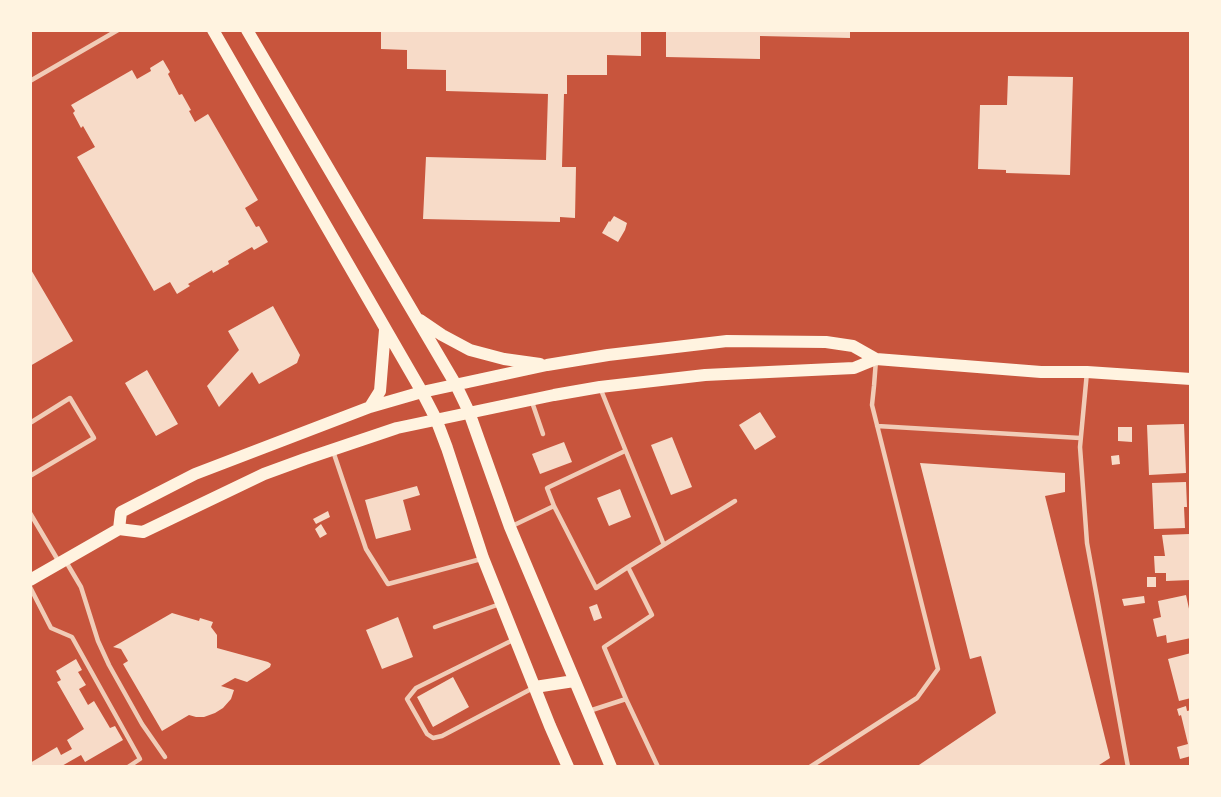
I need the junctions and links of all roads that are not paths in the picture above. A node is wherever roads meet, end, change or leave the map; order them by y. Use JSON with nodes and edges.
{"nodes":[{"id":1,"x":118,"y":30,"type":"edge"},
{"id":2,"x":213,"y":30,"type":"edge"},
{"id":3,"x":247,"y":30,"type":"edge"},
{"id":4,"x":30,"y":81,"type":"edge"},
{"id":5,"x":416,"y":317,"type":"junction"},
{"id":6,"x":385,"y":330,"type":"junction"},
{"id":7,"x":876,"y":359,"type":"junction"},
{"id":8,"x":547,"y":365,"type":"junction"},
{"id":9,"x":1087,"y":372,"type":"junction"},
{"id":10,"x":1191,"y":379,"type":"edge"},
{"id":11,"x":456,"y":385,"type":"junction"},
{"id":12,"x":600,"y":387,"type":"junction"},
{"id":13,"x":422,"y":392,"type":"junction"},
{"id":14,"x":531,"y":400,"type":"junction"},
{"id":15,"x":370,"y":407,"type":"junction"},
{"id":16,"x":469,"y":412,"type":"junction"},
{"id":17,"x":436,"y":419,"type":"junction"},
{"id":18,"x":30,"y":423,"type":"edge"},
{"id":19,"x":877,"y":426,"type":"junction"},
{"id":20,"x":543,"y":434,"type":"dead end"},
{"id":21,"x":1080,"y":438,"type":"junction"},
{"id":22,"x":333,"y":449,"type":"junction"},
{"id":23,"x":625,"y":451,"type":"junction"},
{"id":24,"x":30,"y":476,"type":"edge"},
{"id":25,"x":735,"y":501,"type":"dead end"},
{"id":26,"x":554,"y":506,"type":"junction"},
{"id":27,"x":30,"y":513,"type":"edge"},
{"id":28,"x":510,"y":527,"type":"junction"},
{"id":29,"x":118,"y":529,"type":"junction"},
{"id":30,"x":664,"y":545,"type":"junction"},
{"id":31,"x":483,"y":558,"type":"junction"},
{"id":32,"x":63,"y":561,"type":"junction"},
{"id":33,"x":628,"y":567,"type":"junction"},
{"id":34,"x":30,"y":580,"type":"edge"},
{"id":35,"x":30,"y":587,"type":"edge"},
{"id":36,"x":501,"y":604,"type":"junction"},
{"id":37,"x":435,"y":627,"type":"dead end"},
{"id":38,"x":516,"y":639,"type":"junction"},
{"id":39,"x":574,"y":681,"type":"junction"},
{"id":40,"x":535,"y":687,"type":"junction"},
{"id":41,"x":626,"y":699,"type":"junction"},
{"id":42,"x":587,"y":711,"type":"junction"},
{"id":43,"x":165,"y":757,"type":"dead end"},
{"id":44,"x":128,"y":767,"type":"edge"},
{"id":45,"x":568,"y":767,"type":"edge"},
{"id":46,"x":611,"y":767,"type":"edge"},
{"id":47,"x":658,"y":767,"type":"edge"},
{"id":48,"x":810,"y":767,"type":"edge"},
{"id":49,"x":1128,"y":767,"type":"edge"}],
"edges":[{"from":1,"to":4,"type":"lane"},
{"from":2,"to":6,"type":"main road"},
{"from":3,"to":5,"type":"main road"},
{"from":5,"to":8,"type":"main road"},
{"from":5,"to":11,"type":"main road"},
{"from":6,"to":13,"type":"main road"},
{"from":6,"to":15,"type":"main road"},
{"from":7,"to":8,"type":"main road"},
{"from":7,"to":9,"type":"main road"},
{"from":7,"to":12,"type":"main road"},
{"from":7,"to":19,"type":"lane"},
{"from":8,"to":11,"type":"main road"},
{"from":9,"to":10,"type":"main road"},
{"from":9,"to":21,"type":"lane"},
{"from":11,"to":13,"type":"main road"},
{"from":11,"to":16,"type":"main road"},
{"from":12,"to":14,"type":"main road"},
{"from":12,"to":23,"type":"lane"},
{"from":13,"to":15,"type":"main road"},
{"from":13,"to":17,"type":"main road"},
{"from":14,"to":16,"type":"main road"},
{"from":14,"to":20,"type":"lane"},
{"from":15,"to":29,"type":"main road"},
{"from":16,"to":17,"type":"main road"},
{"from":16,"to":28,"type":"main road"},
{"from":17,"to":22,"type":"main road"},
{"from":17,"to":31,"type":"main road"},
{"from":18,"to":24,"type":"lane"},
{"from":19,"to":21,"type":"lane"},
{"from":19,"to":48,"type":"lane"},
{"from":21,"to":49,"type":"lane"},
{"from":22,"to":29,"type":"main road"},
{"from":22,"to":31,"type":"lane"},
{"from":23,"to":26,"type":"lane"},
{"from":23,"to":30,"type":"lane"},
{"from":25,"to":30,"type":"lane"},
{"from":26,"to":28,"type":"lane"},
{"from":26,"to":33,"type":"lane"},
{"from":27,"to":32,"type":"lane"},
{"from":28,"to":39,"type":"main road"},
{"from":29,"to":32,"type":"main road"},
{"from":30,"to":33,"type":"lane"},
{"from":31,"to":36,"type":"main road"},
{"from":32,"to":34,"type":"main road"},
{"from":32,"to":43,"type":"lane"},
{"from":33,"to":41,"type":"lane"},
{"from":35,"to":44,"type":"lane"},
{"from":36,"to":37,"type":"lane"},
{"from":36,"to":38,"type":"main road"},
{"from":38,"to":40,"type":"main road"},
{"from":38,"to":40,"type":"lane"},
{"from":39,"to":40,"type":"main road"},
{"from":39,"to":42,"type":"main road"},
{"from":40,"to":45,"type":"main road"},
{"from":41,"to":42,"type":"lane"},
{"from":41,"to":47,"type":"lane"},
{"from":42,"to":46,"type":"main road"}]}
